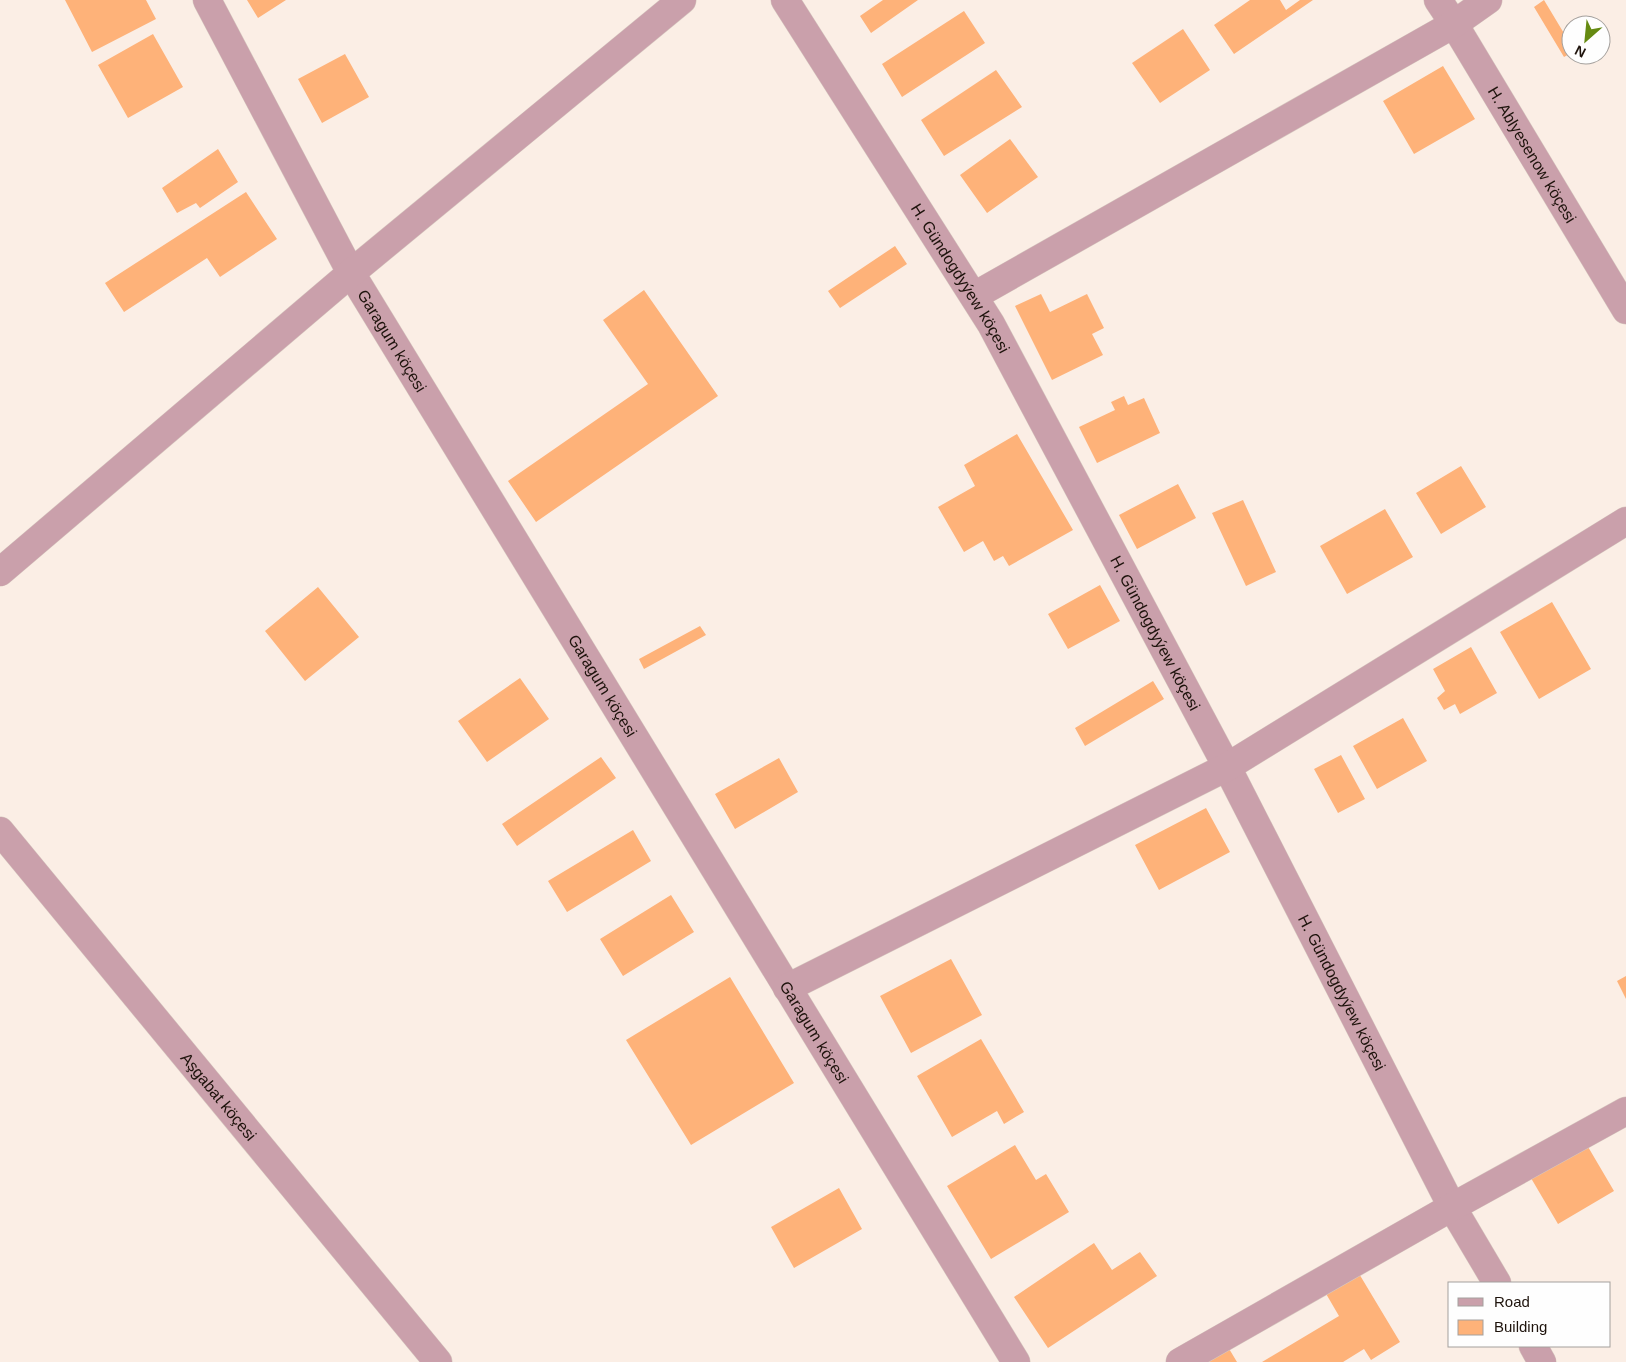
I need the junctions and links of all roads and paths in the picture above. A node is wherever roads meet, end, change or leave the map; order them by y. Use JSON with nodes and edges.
{"nodes":[{"id":1,"x":207,"y":0,"type":"edge"},
{"id":2,"x":682,"y":0,"type":"edge"},
{"id":3,"x":785,"y":0,"type":"edge"},
{"id":4,"x":1438,"y":0,"type":"edge"},
{"id":5,"x":1488,"y":0,"type":"edge"},
{"id":6,"x":1454,"y":24,"type":"junction"},
{"id":7,"x":352,"y":273,"type":"junction"},
{"id":8,"x":974,"y":296,"type":"junction"},
{"id":9,"x":1626,"y":310,"type":"edge"},
{"id":10,"x":1626,"y":521,"type":"edge"},
{"id":11,"x":0,"y":572,"type":"edge"},
{"id":12,"x":1227,"y":768,"type":"junction"},
{"id":13,"x":0,"y":831,"type":"edge"},
{"id":14,"x":788,"y":988,"type":"junction"},
{"id":15,"x":1626,"y":1111,"type":"edge"},
{"id":16,"x":1452,"y":1207,"type":"junction"},
{"id":17,"x":1496,"y":1282,"type":"edge"},
{"id":18,"x":1534,"y":1347,"type":"edge"},
{"id":19,"x":438,"y":1362,"type":"edge"},
{"id":20,"x":1016,"y":1362,"type":"edge"},
{"id":21,"x":1180,"y":1362,"type":"edge"},
{"id":22,"x":1542,"y":1362,"type":"edge"}],
"edges":[{"from":1,"to":7,"type":"street","name":"Garagum köçesi"},
{"from":2,"to":7,"type":"street"},
{"from":3,"to":8,"type":"street","name":"H. Gündogdyýew köçesi"},
{"from":4,"to":6,"type":"street","name":"H. Ablyesenow köçesi"},
{"from":5,"to":6,"type":"street"},
{"from":6,"to":8,"type":"street"},
{"from":6,"to":9,"type":"street","name":"H. Ablyesenow köçesi"},
{"from":7,"to":11,"type":"street"},
{"from":7,"to":14,"type":"street","name":"Garagum köçesi"},
{"from":8,"to":12,"type":"street","name":"H. Gündogdyýew köçesi"},
{"from":10,"to":12,"type":"street"},
{"from":12,"to":14,"type":"street"},
{"from":12,"to":16,"type":"street","name":"H. Gündogdyýew köçesi"},
{"from":13,"to":19,"type":"street","name":"Aşgabat köçesi"},
{"from":14,"to":20,"type":"street","name":"Garagum köçesi"},
{"from":15,"to":16,"type":"street"},
{"from":16,"to":17,"type":"street","name":"H. Gündogdyýew köçesi"},
{"from":16,"to":21,"type":"street"},
{"from":18,"to":22,"type":"street"}]}
